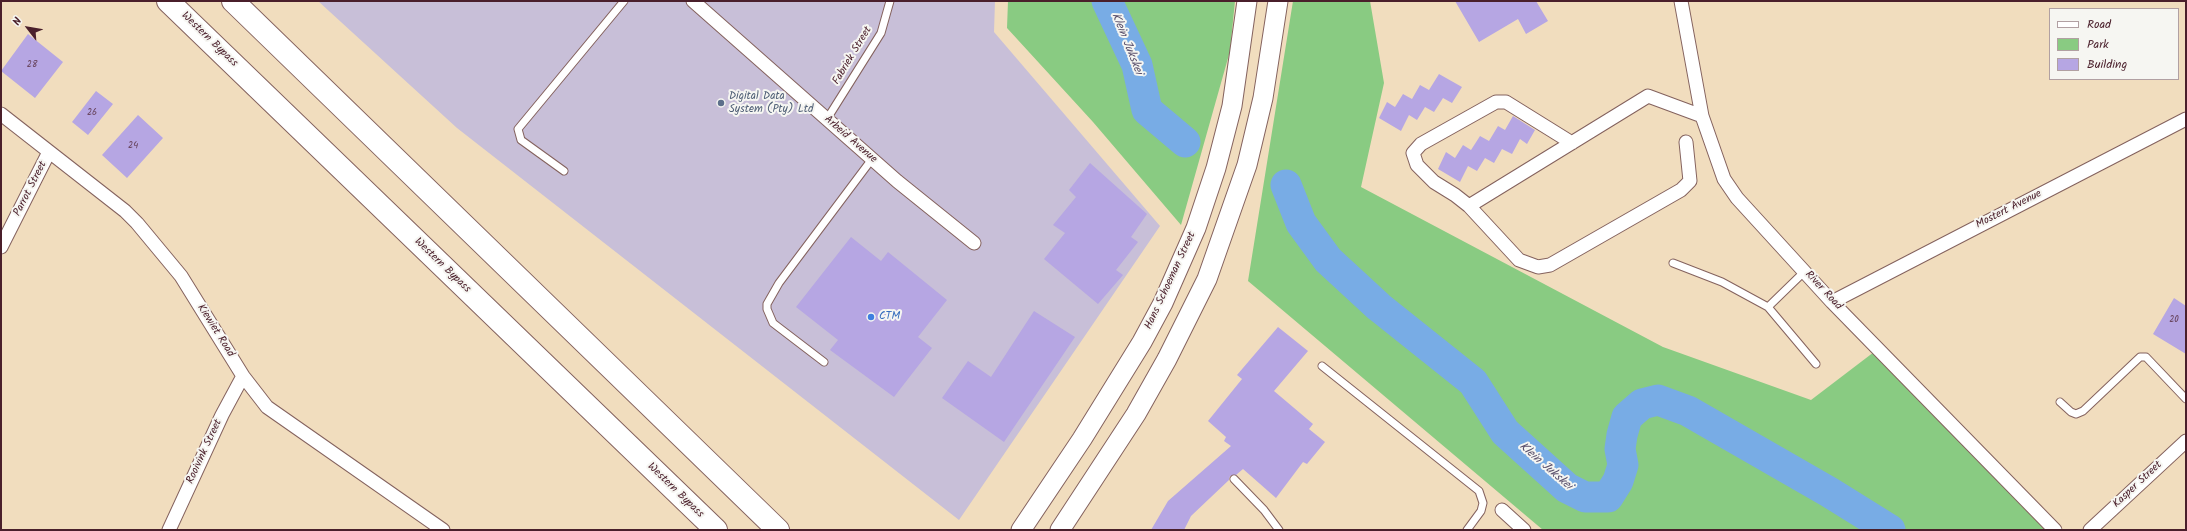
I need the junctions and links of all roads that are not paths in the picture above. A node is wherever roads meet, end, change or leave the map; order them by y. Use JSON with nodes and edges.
{"nodes":[{"id":1,"x":168,"y":1,"type":"edge"},
{"id":2,"x":233,"y":1,"type":"edge"},
{"id":3,"x":624,"y":1,"type":"edge"},
{"id":4,"x":693,"y":1,"type":"edge"},
{"id":5,"x":890,"y":1,"type":"edge"},
{"id":6,"x":1247,"y":1,"type":"edge"},
{"id":7,"x":1278,"y":1,"type":"edge"},
{"id":8,"x":1681,"y":1,"type":"edge"},
{"id":9,"x":1,"y":114,"type":"edge"},
{"id":10,"x":1702,"y":116,"type":"junction"},
{"id":11,"x":827,"y":119,"type":"junction"},
{"id":12,"x":2186,"y":119,"type":"edge"},
{"id":13,"x":1686,"y":142,"type":"dead end"},
{"id":14,"x":1572,"y":143,"type":"junction"},
{"id":15,"x":49,"y":152,"type":"junction"},
{"id":16,"x":872,"y":159,"type":"junction"},
{"id":17,"x":564,"y":171,"type":"dead end"},
{"id":18,"x":1469,"y":206,"type":"junction"},
{"id":19,"x":974,"y":243,"type":"dead end"},
{"id":20,"x":1,"y":247,"type":"edge"},
{"id":21,"x":1673,"y":263,"type":"dead end"},
{"id":22,"x":1804,"y":272,"type":"junction"},
{"id":23,"x":1832,"y":302,"type":"junction"},
{"id":24,"x":1768,"y":307,"type":"junction"},
{"id":25,"x":824,"y":362,"type":"dead end"},
{"id":26,"x":1816,"y":364,"type":"dead end"},
{"id":27,"x":1322,"y":366,"type":"dead end"},
{"id":28,"x":243,"y":376,"type":"junction"},
{"id":29,"x":2186,"y":399,"type":"edge"},
{"id":30,"x":2060,"y":402,"type":"dead end"},
{"id":31,"x":2186,"y":441,"type":"edge"},
{"id":32,"x":1234,"y":479,"type":"dead end"},
{"id":33,"x":1502,"y":510,"type":"dead end"},
{"id":34,"x":168,"y":530,"type":"edge"},
{"id":35,"x":443,"y":530,"type":"edge"},
{"id":36,"x":716,"y":530,"type":"edge"},
{"id":37,"x":778,"y":530,"type":"edge"},
{"id":38,"x":1021,"y":530,"type":"edge"},
{"id":39,"x":1060,"y":530,"type":"edge"},
{"id":40,"x":1279,"y":530,"type":"edge"},
{"id":41,"x":1467,"y":530,"type":"edge"},
{"id":42,"x":1524,"y":530,"type":"edge"},
{"id":43,"x":2055,"y":530,"type":"edge"},
{"id":44,"x":2090,"y":530,"type":"edge"}],
"edges":[{"from":1,"to":36,"type":"highway","name":"Western Bypass"},
{"from":2,"to":37,"type":"highway"},
{"from":3,"to":17,"type":"lane"},
{"from":4,"to":11,"type":"street","name":"Arbeid Avenue"},
{"from":5,"to":11,"type":"lane","name":"Fabriek Street"},
{"from":6,"to":38,"type":"main road","name":"Hans Schoeman Street"},
{"from":7,"to":39,"type":"main road"},
{"from":8,"to":10,"type":"street","name":"River Road"},
{"from":9,"to":15,"type":"street","name":"Kiewiet Road"},
{"from":10,"to":14,"type":"street"},
{"from":10,"to":22,"type":"street","name":"River Road"},
{"from":11,"to":16,"type":"street","name":"Arbeid Avenue"},
{"from":12,"to":23,"type":"street","name":"Mostert Avenue"},
{"from":13,"to":18,"type":"street"},
{"from":14,"to":18,"type":"street"},
{"from":14,"to":18,"type":"street"},
{"from":15,"to":20,"type":"street","name":"Parrot Street"},
{"from":15,"to":28,"type":"street","name":"Kiewiet Road"},
{"from":16,"to":19,"type":"street","name":"Arbeid Avenue"},
{"from":16,"to":25,"type":"lane"},
{"from":21,"to":24,"type":"lane"},
{"from":22,"to":23,"type":"street","name":"River Road"},
{"from":22,"to":24,"type":"lane"},
{"from":23,"to":43,"type":"street","name":"River Road"},
{"from":24,"to":26,"type":"lane"},
{"from":27,"to":41,"type":"lane"},
{"from":28,"to":34,"type":"street","name":"Rooivink Street"},
{"from":28,"to":35,"type":"street","name":"Kiewiet Road"},
{"from":29,"to":30,"type":"lane"},
{"from":31,"to":44,"type":"street","name":"Kasper Street"},
{"from":32,"to":40,"type":"lane"},
{"from":33,"to":42,"type":"street"}]}
